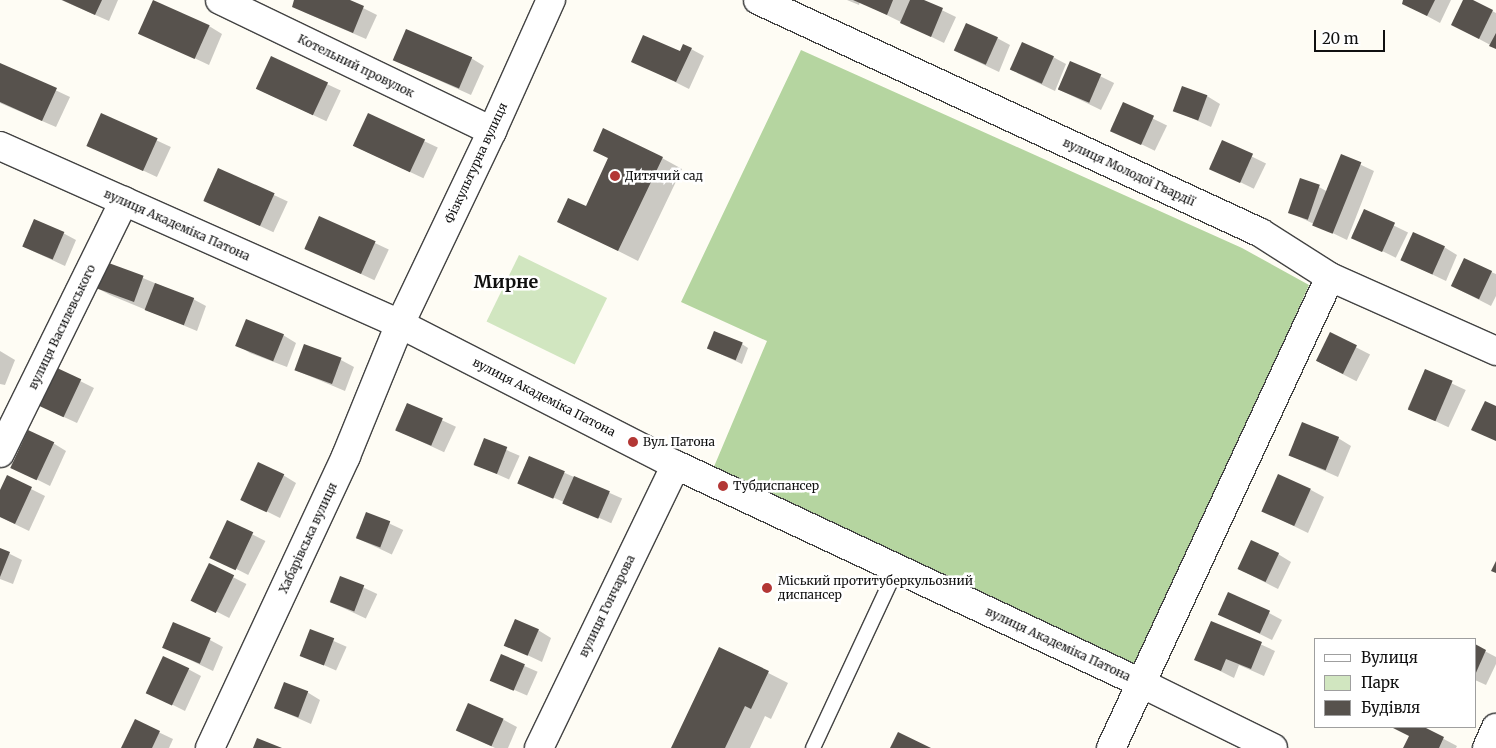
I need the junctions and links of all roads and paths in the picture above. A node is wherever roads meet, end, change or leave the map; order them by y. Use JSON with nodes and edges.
{"nodes":[{"id":1,"x":220,"y":0,"type":"edge"},
{"id":2,"x":551,"y":0,"type":"edge"},
{"id":3,"x":758,"y":0,"type":"edge"},
{"id":4,"x":492,"y":131,"type":"junction"},
{"id":5,"x":0,"y":146,"type":"edge"},
{"id":6,"x":124,"y":201,"type":"junction"},
{"id":7,"x":1330,"y":277,"type":"junction"},
{"id":8,"x":400,"y":324,"type":"junction"},
{"id":9,"x":1496,"y":351,"type":"edge"},
{"id":10,"x":0,"y":453,"type":"edge"},
{"id":11,"x":676,"y":464,"type":"junction"},
{"id":12,"x":897,"y":568,"type":"junction"},
{"id":13,"x":1142,"y":683,"type":"junction"},
{"id":14,"x":1496,"y":728,"type":"edge"},
{"id":15,"x":210,"y":748,"type":"edge"},
{"id":16,"x":539,"y":748,"type":"edge"},
{"id":17,"x":813,"y":748,"type":"edge"},
{"id":18,"x":1111,"y":748,"type":"edge"},
{"id":19,"x":1273,"y":748,"type":"edge"},
{"id":20,"x":1487,"y":748,"type":"edge"}],
"edges":[{"from":1,"to":4,"type":"street","name":"Котельний провулок"},
{"from":2,"to":4,"type":"street","name":"Фізкультурна вулиця"},
{"from":3,"to":7,"type":"street","name":"вулиця Молодої Гвардії"},
{"from":4,"to":8,"type":"street","name":"Фізкультурна вулиця"},
{"from":5,"to":6,"type":"street","name":"вулиця Академіка Патона"},
{"from":6,"to":8,"type":"street","name":"вулиця Академіка Патона"},
{"from":6,"to":10,"type":"street","name":"вулиця Василевського"},
{"from":7,"to":9,"type":"street","name":"вулиця Молодої Гвардії"},
{"from":7,"to":13,"type":"street"},
{"from":8,"to":11,"type":"street","name":"вулиця Академіка Патона"},
{"from":8,"to":15,"type":"street","name":"Хабарівська вулиця"},
{"from":11,"to":12,"type":"street","name":"вулиця Академіка Патона"},
{"from":11,"to":16,"type":"street","name":"вулиця Гончарова"},
{"from":12,"to":13,"type":"street","name":"вулиця Академіка Патона"},
{"from":12,"to":17,"type":"lane"},
{"from":13,"to":18,"type":"street"},
{"from":13,"to":19,"type":"street","name":"вулиця Академіка Патона"},
{"from":14,"to":20,"type":"street"}]}
